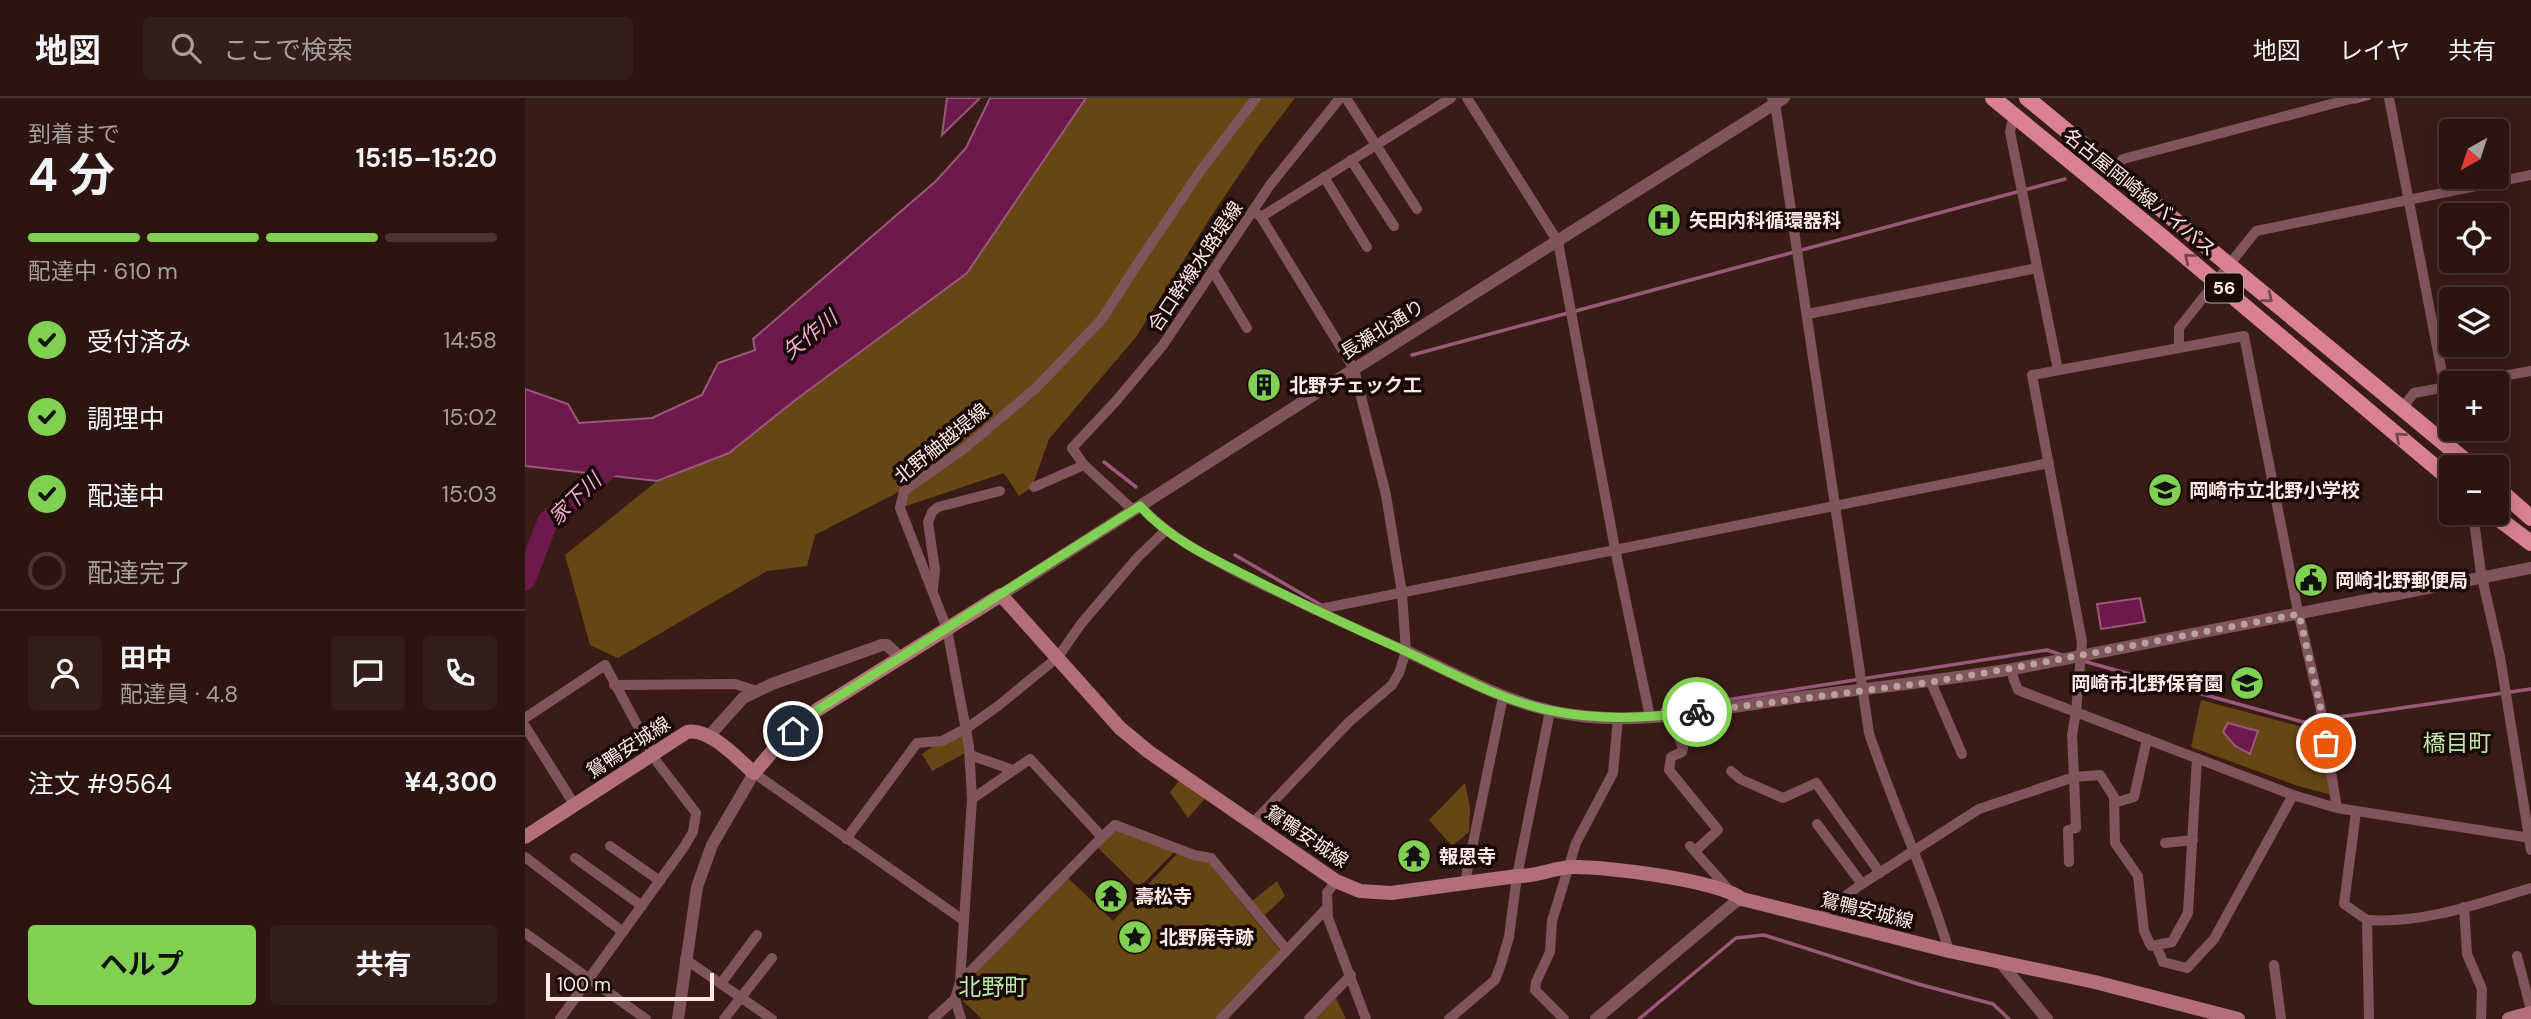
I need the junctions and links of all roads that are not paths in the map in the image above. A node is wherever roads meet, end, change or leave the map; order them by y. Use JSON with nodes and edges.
{"nodes":[{"id":1,"x":1256,"y":98,"type":"edge"},
{"id":2,"x":1340,"y":98,"type":"edge"},
{"id":3,"x":1346,"y":98,"type":"edge"},
{"id":4,"x":1451,"y":98,"type":"edge"},
{"id":5,"x":1467,"y":98,"type":"edge"},
{"id":6,"x":1993,"y":98,"type":"edge"},
{"id":7,"x":2027,"y":98,"type":"edge"},
{"id":8,"x":2354,"y":98,"type":"edge"},
{"id":9,"x":2389,"y":98,"type":"edge"},
{"id":10,"x":1777,"y":100,"type":"edge"},
{"id":11,"x":2014,"y":115,"type":"junction"},
{"id":12,"x":1376,"y":145,"type":"junction"},
{"id":13,"x":1351,"y":160,"type":"junction"},
{"id":14,"x":2114,"y":170,"type":"junction"},
{"id":15,"x":2531,"y":175,"type":"edge"},
{"id":16,"x":1324,"y":177,"type":"junction"},
{"id":17,"x":2409,"y":199,"type":"junction"},
{"id":18,"x":1417,"y":209,"type":"dead end"},
{"id":19,"x":1257,"y":214,"type":"junction"},
{"id":20,"x":1394,"y":226,"type":"dead end"},
{"id":21,"x":1557,"y":242,"type":"junction"},
{"id":22,"x":1367,"y":247,"type":"dead end"},
{"id":23,"x":2228,"y":265,"type":"junction"},
{"id":24,"x":2038,"y":268,"type":"junction"},
{"id":25,"x":1212,"y":270,"type":"junction"},
{"id":26,"x":2215,"y":281,"type":"junction"},
{"id":27,"x":1808,"y":314,"type":"junction"},
{"id":28,"x":1247,"y":328,"type":"dead end"},
{"id":29,"x":2179,"y":348,"type":"junction"},
{"id":30,"x":1354,"y":369,"type":"junction"},
{"id":31,"x":2058,"y":370,"type":"junction"},
{"id":32,"x":2445,"y":371,"type":"edge"},
{"id":33,"x":2531,"y":371,"type":"edge"},
{"id":34,"x":2509,"y":375,"type":"edge"},
{"id":35,"x":2439,"y":388,"type":"edge"},
{"id":36,"x":2402,"y":408,"type":"junction"},
{"id":37,"x":2448,"y":441,"type":"edge"},
{"id":38,"x":2446,"y":444,"type":"junction"},
{"id":39,"x":2459,"y":455,"type":"edge"},
{"id":40,"x":2049,"y":463,"type":"junction"},
{"id":41,"x":1084,"y":465,"type":"junction"},
{"id":42,"x":2439,"y":470,"type":"edge"},
{"id":43,"x":1034,"y":487,"type":"dead end"},
{"id":44,"x":1000,"y":491,"type":"dead end"},
{"id":45,"x":2509,"y":499,"type":"edge"},
{"id":46,"x":1835,"y":504,"type":"junction"},
{"id":47,"x":1137,"y":508,"type":"junction"},
{"id":48,"x":2531,"y":518,"type":"edge"},
{"id":49,"x":2475,"y":525,"type":"edge"},
{"id":50,"x":2507,"y":525,"type":"edge"},
{"id":51,"x":1166,"y":530,"type":"junction"},
{"id":52,"x":2531,"y":543,"type":"edge"},
{"id":53,"x":1615,"y":550,"type":"junction"},
{"id":54,"x":2531,"y":568,"type":"edge"},
{"id":55,"x":2483,"y":578,"type":"junction"},
{"id":56,"x":933,"y":593,"type":"junction"},
{"id":57,"x":1402,"y":593,"type":"junction"},
{"id":58,"x":1001,"y":595,"type":"junction"},
{"id":59,"x":1315,"y":610,"type":"junction"},
{"id":60,"x":2299,"y":614,"type":"junction"},
{"id":61,"x":947,"y":629,"type":"junction"},
{"id":62,"x":1406,"y":652,"type":"junction"},
{"id":63,"x":2082,"y":656,"type":"junction"},
{"id":64,"x":1058,"y":657,"type":"junction"},
{"id":65,"x":901,"y":658,"type":"junction"},
{"id":66,"x":2013,"y":668,"type":"junction"},
{"id":67,"x":1931,"y":682,"type":"junction"},
{"id":68,"x":614,"y":685,"type":"junction"},
{"id":69,"x":1863,"y":689,"type":"junction"},
{"id":70,"x":757,"y":691,"type":"junction"},
{"id":71,"x":1503,"y":697,"type":"junction"},
{"id":72,"x":1550,"y":710,"type":"junction"},
{"id":73,"x":2076,"y":712,"type":"junction"},
{"id":74,"x":1671,"y":715,"type":"junction"},
{"id":75,"x":1650,"y":717,"type":"junction"},
{"id":76,"x":525,"y":718,"type":"edge"},
{"id":77,"x":1618,"y":718,"type":"junction"},
{"id":78,"x":525,"y":726,"type":"edge"},
{"id":79,"x":967,"y":728,"type":"junction"},
{"id":80,"x":709,"y":736,"type":"junction"},
{"id":81,"x":2147,"y":739,"type":"junction"},
{"id":82,"x":654,"y":754,"type":"junction"},
{"id":83,"x":1962,"y":754,"type":"dead end"},
{"id":84,"x":970,"y":755,"type":"junction"},
{"id":85,"x":2197,"y":758,"type":"junction"},
{"id":86,"x":1013,"y":771,"type":"junction"},
{"id":87,"x":1731,"y":771,"type":"dead end"},
{"id":88,"x":754,"y":773,"type":"junction"},
{"id":89,"x":2074,"y":778,"type":"junction"},
{"id":90,"x":2293,"y":794,"type":"junction"},
{"id":91,"x":972,"y":799,"type":"junction"},
{"id":92,"x":2114,"y":803,"type":"junction"},
{"id":93,"x":575,"y":804,"type":"junction"},
{"id":94,"x":2337,"y":808,"type":"junction"},
{"id":95,"x":2356,"y":812,"type":"junction"},
{"id":96,"x":1253,"y":823,"type":"junction"},
{"id":97,"x":1817,"y":824,"type":"dead end"},
{"id":98,"x":525,"y":836,"type":"edge"},
{"id":99,"x":1102,"y":837,"type":"junction"},
{"id":100,"x":2529,"y":838,"type":"edge"},
{"id":101,"x":846,"y":839,"type":"junction"},
{"id":102,"x":2193,"y":840,"type":"junction"},
{"id":103,"x":2165,"y":843,"type":"dead end"},
{"id":104,"x":610,"y":846,"type":"dead end"},
{"id":105,"x":2531,"y":850,"type":"edge"},
{"id":106,"x":1914,"y":852,"type":"junction"},
{"id":107,"x":525,"y":857,"type":"edge"},
{"id":108,"x":575,"y":858,"type":"dead end"},
{"id":109,"x":2069,"y":862,"type":"dead end"},
{"id":110,"x":1569,"y":867,"type":"junction"},
{"id":111,"x":1880,"y":873,"type":"junction"},
{"id":112,"x":1517,"y":876,"type":"junction"},
{"id":113,"x":660,"y":881,"type":"junction"},
{"id":114,"x":1336,"y":881,"type":"junction"},
{"id":115,"x":1465,"y":882,"type":"junction"},
{"id":116,"x":1862,"y":884,"type":"junction"},
{"id":117,"x":2531,"y":888,"type":"edge"},
{"id":118,"x":1736,"y":896,"type":"junction"},
{"id":119,"x":642,"y":906,"type":"junction"},
{"id":120,"x":2465,"y":907,"type":"junction"},
{"id":121,"x":1326,"y":909,"type":"junction"},
{"id":122,"x":1816,"y":918,"type":"junction"},
{"id":123,"x":963,"y":920,"type":"junction"},
{"id":124,"x":2367,"y":920,"type":"junction"},
{"id":125,"x":525,"y":933,"type":"edge"},
{"id":126,"x":623,"y":933,"type":"junction"},
{"id":127,"x":757,"y":935,"type":"dead end"},
{"id":128,"x":2156,"y":945,"type":"junction"},
{"id":129,"x":1286,"y":949,"type":"junction"},
{"id":130,"x":1949,"y":951,"type":"junction"},
{"id":131,"x":2517,"y":956,"type":"dead end"},
{"id":132,"x":772,"y":958,"type":"dead end"},
{"id":133,"x":685,"y":959,"type":"junction"},
{"id":134,"x":2000,"y":962,"type":"junction"},
{"id":135,"x":2274,"y":965,"type":"dead end"},
{"id":136,"x":1350,"y":975,"type":"junction"},
{"id":137,"x":588,"y":979,"type":"junction"},
{"id":138,"x":722,"y":982,"type":"junction"},
{"id":139,"x":960,"y":982,"type":"junction"},
{"id":140,"x":742,"y":997,"type":"junction"},
{"id":141,"x":955,"y":999,"type":"junction"},
{"id":142,"x":2531,"y":1012,"type":"edge"},
{"id":143,"x":768,"y":1018,"type":"edge"},
{"id":144,"x":560,"y":1019,"type":"edge"},
{"id":145,"x":646,"y":1019,"type":"edge"},
{"id":146,"x":678,"y":1019,"type":"edge"},
{"id":147,"x":724,"y":1019,"type":"edge"},
{"id":148,"x":933,"y":1019,"type":"edge"},
{"id":149,"x":961,"y":1019,"type":"edge"},
{"id":150,"x":1221,"y":1019,"type":"edge"},
{"id":151,"x":1309,"y":1019,"type":"edge"},
{"id":152,"x":1366,"y":1019,"type":"edge"},
{"id":153,"x":1449,"y":1019,"type":"edge"},
{"id":154,"x":1565,"y":1019,"type":"edge"},
{"id":155,"x":1596,"y":1019,"type":"edge"},
{"id":156,"x":2047,"y":1019,"type":"edge"},
{"id":157,"x":2238,"y":1019,"type":"edge"},
{"id":158,"x":2281,"y":1019,"type":"edge"},
{"id":159,"x":2369,"y":1019,"type":"edge"},
{"id":160,"x":2481,"y":1019,"type":"edge"},
{"id":161,"x":2509,"y":1019,"type":"edge"}],
"edges":[{"from":1,"to":56,"type":"street","name":"北野舳越堤線"},
{"from":2,"to":19,"type":"street","name":"合口幹線水路堤線"},
{"from":3,"to":12,"type":"street"},
{"from":4,"to":12,"type":"street"},
{"from":5,"to":21,"type":"street"},
{"from":6,"to":11,"type":"main road","name":"名古屋岡崎線バイパス","number":"56"},
{"from":7,"to":14,"type":"main road","name":"名古屋岡崎線バイパス","number":"56"},
{"from":8,"to":14,"type":"street"},
{"from":9,"to":17,"type":"street"},
{"from":10,"to":21,"type":"street","name":"長瀬北通り"},
{"from":10,"to":27,"type":"street"},
{"from":11,"to":24,"type":"street"},
{"from":26,"to":11,"type":"main road","name":"名古屋岡崎線バイパス","number":"56","one_way":true},
{"from":12,"to":13,"type":"street"},
{"from":12,"to":18,"type":"street"},
{"from":13,"to":16,"type":"street"},
{"from":13,"to":20,"type":"street"},
{"from":14,"to":23,"type":"main road","name":"名古屋岡崎線バイパス","number":"56"},
{"from":15,"to":17,"type":"street"},
{"from":16,"to":19,"type":"street"},
{"from":16,"to":22,"type":"street"},
{"from":17,"to":23,"type":"street"},
{"from":17,"to":32,"type":"street"},
{"from":19,"to":25,"type":"street","name":"合口幹線水路堤線"},
{"from":19,"to":30,"type":"street"},
{"from":21,"to":30,"type":"street","name":"長瀬北通り"},
{"from":21,"to":53,"type":"street"},
{"from":23,"to":26,"type":"street"},
{"from":23,"to":36,"type":"main road","name":"名古屋岡崎線バイパス","number":"56","one_way":true},
{"from":24,"to":27,"type":"street"},
{"from":24,"to":31,"type":"street"},
{"from":25,"to":28,"type":"street"},
{"from":25,"to":41,"type":"street","name":"合口幹線水路堤線"},
{"from":26,"to":29,"type":"street"},
{"from":42,"to":26,"type":"main road","name":"名古屋岡崎線バイパス","number":"56","one_way":true},
{"from":27,"to":46,"type":"street"},
{"from":29,"to":31,"type":"street"},
{"from":29,"to":60,"type":"street"},
{"from":30,"to":47,"type":"street","name":"長瀬北通り"},
{"from":30,"to":57,"type":"street"},
{"from":31,"to":40,"type":"street"},
{"from":33,"to":34,"type":"street"},
{"from":35,"to":36,"type":"street"},
{"from":36,"to":38,"type":"main road","name":"名古屋岡崎線バイパス","number":"56"},
{"from":37,"to":38,"type":"street"},
{"from":38,"to":39,"type":"main road","name":"名古屋岡崎線バイパス","number":"56"},
{"from":40,"to":46,"type":"street"},
{"from":40,"to":63,"type":"street"},
{"from":41,"to":43,"type":"street"},
{"from":41,"to":47,"type":"street"},
{"from":44,"to":56,"type":"street"},
{"from":45,"to":48,"type":"main road"},
{"from":46,"to":53,"type":"street"},
{"from":46,"to":69,"type":"street"},
{"from":47,"to":51,"type":"street"},
{"from":47,"to":58,"type":"street","name":"長瀬北通り"},
{"from":49,"to":55,"type":"street"},
{"from":50,"to":52,"type":"main road"},
{"from":51,"to":59,"type":"street"},
{"from":51,"to":64,"type":"street"},
{"from":53,"to":57,"type":"street"},
{"from":53,"to":75,"type":"street"},
{"from":54,"to":55,"type":"street"},
{"from":55,"to":60,"type":"street"},
{"from":55,"to":100,"type":"street"},
{"from":56,"to":61,"type":"street","name":"北野舳越堤線"},
{"from":57,"to":59,"type":"street"},
{"from":57,"to":62,"type":"street"},
{"from":58,"to":61,"type":"main road"},
{"from":58,"to":64,"type":"main road","name":"鴛鴨安城線"},
{"from":59,"to":62,"type":"street"},
{"from":60,"to":63,"type":"street"},
{"from":60,"to":94,"type":"street"},
{"from":61,"to":65,"type":"main road"},
{"from":61,"to":79,"type":"street","name":"北野舳越堤線"},
{"from":62,"to":71,"type":"street"},
{"from":62,"to":96,"type":"street"},
{"from":63,"to":66,"type":"street"},
{"from":63,"to":73,"type":"street"},
{"from":64,"to":79,"type":"street"},
{"from":64,"to":96,"type":"main road","name":"鴛鴨安城線"},
{"from":65,"to":70,"type":"street"},
{"from":65,"to":88,"type":"main road"},
{"from":66,"to":67,"type":"street"},
{"from":66,"to":73,"type":"street"},
{"from":67,"to":69,"type":"street"},
{"from":67,"to":83,"type":"street"},
{"from":68,"to":70,"type":"street"},
{"from":68,"to":76,"type":"street"},
{"from":68,"to":82,"type":"street"},
{"from":69,"to":74,"type":"street"},
{"from":69,"to":106,"type":"street"},
{"from":70,"to":80,"type":"street"},
{"from":71,"to":72,"type":"street"},
{"from":71,"to":115,"type":"street"},
{"from":72,"to":77,"type":"street"},
{"from":72,"to":112,"type":"street"},
{"from":73,"to":81,"type":"street"},
{"from":73,"to":89,"type":"street"},
{"from":74,"to":75,"type":"street"},
{"from":74,"to":118,"type":"street"},
{"from":75,"to":77,"type":"street"},
{"from":77,"to":110,"type":"street"},
{"from":78,"to":93,"type":"street"},
{"from":79,"to":84,"type":"street","name":"北野舳越堤線"},
{"from":79,"to":101,"type":"street"},
{"from":80,"to":82,"type":"main road","name":"鴛鴨安城線"},
{"from":80,"to":88,"type":"main road"},
{"from":81,"to":85,"type":"street"},
{"from":81,"to":92,"type":"street"},
{"from":82,"to":93,"type":"main road","name":"鴛鴨安城線"},
{"from":82,"to":113,"type":"street"},
{"from":84,"to":86,"type":"street"},
{"from":84,"to":91,"type":"street","name":"北野舳越堤線"},
{"from":85,"to":90,"type":"street"},
{"from":85,"to":102,"type":"street"},
{"from":86,"to":91,"type":"street"},
{"from":86,"to":99,"type":"street"},
{"from":87,"to":111,"type":"street"},
{"from":88,"to":101,"type":"street"},
{"from":88,"to":133,"type":"street"},
{"from":89,"to":92,"type":"street"},
{"from":89,"to":106,"type":"street"},
{"from":89,"to":109,"type":"street"},
{"from":90,"to":94,"type":"street"},
{"from":90,"to":128,"type":"street"},
{"from":91,"to":123,"type":"street","name":"北野舳越堤線"},
{"from":92,"to":128,"type":"street"},
{"from":93,"to":98,"type":"main road","name":"鴛鴨安城線"},
{"from":94,"to":95,"type":"street"},
{"from":95,"to":100,"type":"street"},
{"from":95,"to":124,"type":"street"},
{"from":96,"to":114,"type":"main road","name":"鴛鴨安城線"},
{"from":97,"to":116,"type":"street"},
{"from":99,"to":129,"type":"street"},
{"from":99,"to":139,"type":"street"},
{"from":100,"to":105,"type":"street"},
{"from":101,"to":123,"type":"street"},
{"from":102,"to":103,"type":"street"},
{"from":102,"to":128,"type":"street"},
{"from":104,"to":113,"type":"street"},
{"from":106,"to":111,"type":"street"},
{"from":106,"to":130,"type":"street"},
{"from":107,"to":126,"type":"street"},
{"from":108,"to":119,"type":"street"},
{"from":110,"to":112,"type":"main road","name":"鴛鴨安城線"},
{"from":110,"to":118,"type":"main road","name":"鴛鴨安城線"},
{"from":110,"to":154,"type":"street"},
{"from":111,"to":116,"type":"street"},
{"from":112,"to":115,"type":"main road","name":"鴛鴨安城線"},
{"from":112,"to":153,"type":"street"},
{"from":113,"to":119,"type":"street"},
{"from":114,"to":115,"type":"main road","name":"鴛鴨安城線"},
{"from":114,"to":121,"type":"street"},
{"from":116,"to":122,"type":"street"},
{"from":117,"to":120,"type":"street"},
{"from":118,"to":122,"type":"main road","name":"鴛鴨安城線"},
{"from":118,"to":155,"type":"street"},
{"from":119,"to":126,"type":"street"},
{"from":120,"to":124,"type":"street"},
{"from":120,"to":160,"type":"street"},
{"from":121,"to":129,"type":"street"},
{"from":121,"to":136,"type":"street"},
{"from":122,"to":130,"type":"main road","name":"鴛鴨安城線"},
{"from":123,"to":139,"type":"street","name":"北野舳越堤線"},
{"from":124,"to":159,"type":"street"},
{"from":125,"to":137,"type":"street"},
{"from":126,"to":137,"type":"street"},
{"from":127,"to":138,"type":"street"},
{"from":129,"to":150,"type":"street"},
{"from":130,"to":134,"type":"main road","name":"鴛鴨安城線"},
{"from":131,"to":142,"type":"street"},
{"from":132,"to":140,"type":"street"},
{"from":133,"to":138,"type":"street"},
{"from":133,"to":146,"type":"street"},
{"from":134,"to":156,"type":"street"},
{"from":134,"to":157,"type":"main road","name":"鴛鴨安城線"},
{"from":135,"to":158,"type":"street"},
{"from":136,"to":151,"type":"street"},
{"from":136,"to":152,"type":"street"},
{"from":137,"to":144,"type":"street"},
{"from":137,"to":145,"type":"street"},
{"from":138,"to":140,"type":"street"},
{"from":139,"to":141,"type":"street","name":"北野舳越堤線"},
{"from":140,"to":143,"type":"street"},
{"from":140,"to":147,"type":"street"},
{"from":141,"to":148,"type":"street"},
{"from":141,"to":149,"type":"street"},
{"from":142,"to":161,"type":"main road"}]}
